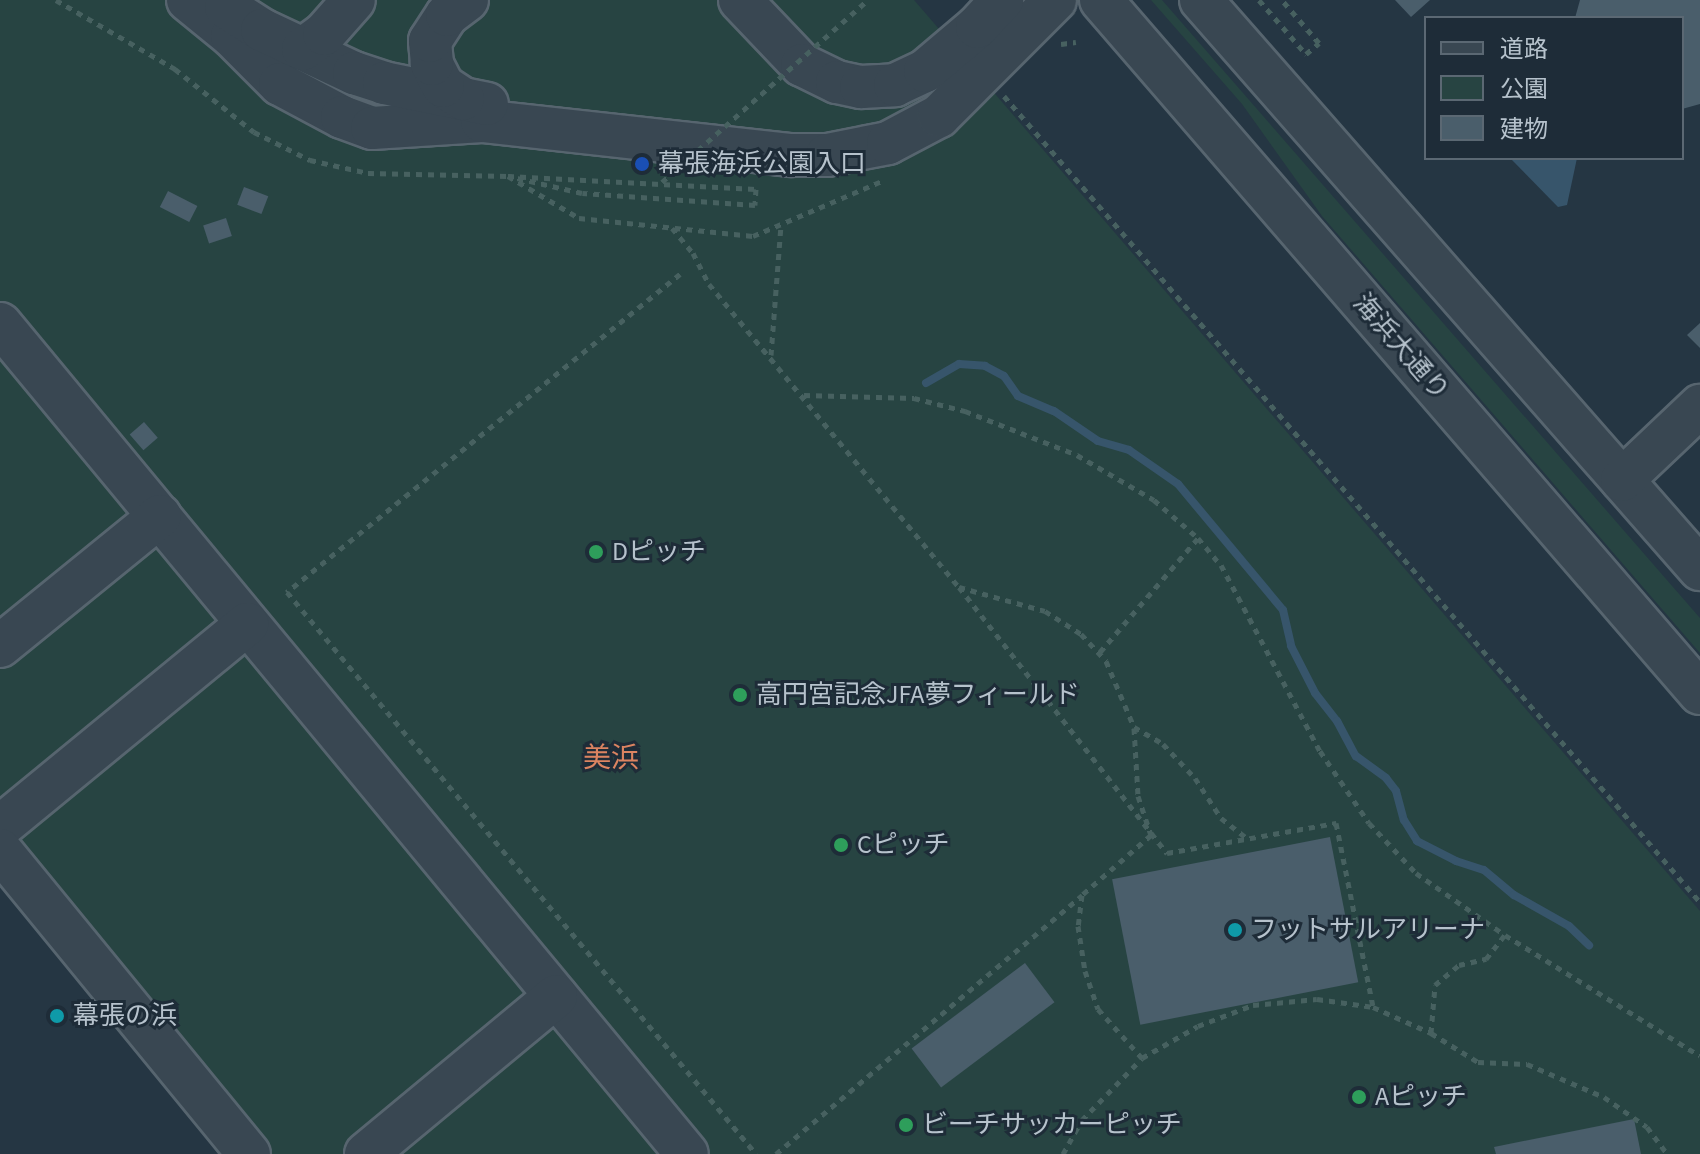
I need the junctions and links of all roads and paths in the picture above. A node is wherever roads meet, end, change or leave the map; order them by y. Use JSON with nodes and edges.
{"nodes":[{"id":1,"x":188,"y":0,"type":"edge"},
{"id":2,"x":215,"y":0,"type":"edge"},
{"id":3,"x":354,"y":0,"type":"edge"},
{"id":4,"x":467,"y":0,"type":"edge"},
{"id":5,"x":740,"y":0,"type":"edge"},
{"id":6,"x":868,"y":0,"type":"edge"},
{"id":7,"x":1002,"y":0,"type":"edge"},
{"id":8,"x":1055,"y":0,"type":"edge"},
{"id":9,"x":1101,"y":0,"type":"edge"},
{"id":10,"x":1201,"y":0,"type":"edge"},
{"id":11,"x":1259,"y":0,"type":"edge"},
{"id":12,"x":1282,"y":0,"type":"edge"},
{"id":13,"x":272,"y":15,"type":"edge"},
{"id":14,"x":303,"y":49,"type":"junction"},
{"id":15,"x":999,"y":89,"type":"dead end"},
{"id":16,"x":463,"y":99,"type":"junction"},
{"id":17,"x":648,"y":139,"type":"junction"},
{"id":18,"x":662,"y":182,"type":"junction"},
{"id":19,"x":781,"y":224,"type":"dead end"},
{"id":20,"x":672,"y":228,"type":"dead end"},
{"id":21,"x":680,"y":274,"type":"dead end"},
{"id":22,"x":0,"y":324,"type":"edge"},
{"id":23,"x":771,"y":356,"type":"junction"},
{"id":24,"x":804,"y":395,"type":"junction"},
{"id":25,"x":1700,"y":406,"type":"edge"},
{"id":26,"x":1622,"y":480,"type":"junction"},
{"id":27,"x":160,"y":516,"type":"junction"},
{"id":28,"x":1198,"y":538,"type":"junction"},
{"id":29,"x":1700,"y":569,"type":"edge"},
{"id":30,"x":959,"y":587,"type":"junction"},
{"id":31,"x":247,"y":624,"type":"junction"},
{"id":32,"x":0,"y":646,"type":"edge"},
{"id":33,"x":1100,"y":652,"type":"junction"},
{"id":34,"x":1700,"y":693,"type":"edge"},
{"id":35,"x":1134,"y":727,"type":"junction"},
{"id":36,"x":0,"y":827,"type":"edge"},
{"id":37,"x":1151,"y":835,"type":"junction"},
{"id":38,"x":1248,"y":838,"type":"junction"},
{"id":39,"x":0,"y":850,"type":"edge"},
{"id":40,"x":1082,"y":895,"type":"junction"},
{"id":41,"x":1700,"y":902,"type":"edge"},
{"id":42,"x":1505,"y":935,"type":"junction"},
{"id":43,"x":556,"y":996,"type":"junction"},
{"id":44,"x":1373,"y":1007,"type":"junction"},
{"id":45,"x":1431,"y":1033,"type":"junction"},
{"id":46,"x":1700,"y":1056,"type":"edge"},
{"id":47,"x":1142,"y":1058,"type":"junction"},
{"id":48,"x":249,"y":1154,"type":"edge"},
{"id":49,"x":366,"y":1154,"type":"edge"},
{"id":50,"x":687,"y":1154,"type":"edge"},
{"id":51,"x":756,"y":1154,"type":"edge"},
{"id":52,"x":776,"y":1154,"type":"edge"},
{"id":53,"x":1063,"y":1154,"type":"edge"},
{"id":54,"x":1667,"y":1154,"type":"edge"}],
"edges":[{"from":1,"to":17,"type":"street"},
{"from":2,"to":13,"type":"street"},
{"from":3,"to":14,"type":"street"},
{"from":4,"to":16,"type":"street"},
{"from":5,"to":7,"type":"street"},
{"from":6,"to":18,"type":"path","bridge":true},
{"from":8,"to":17,"type":"street"},
{"from":9,"to":34,"type":"street","name":"海浜大通り"},
{"from":10,"to":26,"type":"street"},
{"from":11,"to":12,"type":"path"},
{"from":13,"to":14,"type":"street"},
{"from":14,"to":16,"type":"street"},
{"from":15,"to":41,"type":"path"},
{"from":16,"to":17,"type":"street"},
{"from":18,"to":18,"type":"path"},
{"from":19,"to":23,"type":"path"},
{"from":20,"to":23,"type":"path"},
{"from":21,"to":51,"type":"path"},
{"from":22,"to":27,"type":"street"},
{"from":23,"to":24,"type":"path"},
{"from":24,"to":28,"type":"path"},
{"from":24,"to":30,"type":"path"},
{"from":25,"to":26,"type":"street"},
{"from":26,"to":29,"type":"street"},
{"from":27,"to":31,"type":"street"},
{"from":27,"to":32,"type":"street"},
{"from":28,"to":33,"type":"path"},
{"from":28,"to":42,"type":"path"},
{"from":30,"to":33,"type":"path"},
{"from":30,"to":37,"type":"path"},
{"from":31,"to":36,"type":"street"},
{"from":31,"to":43,"type":"street"},
{"from":33,"to":35,"type":"path"},
{"from":35,"to":37,"type":"path"},
{"from":35,"to":38,"type":"path"},
{"from":37,"to":38,"type":"path"},
{"from":37,"to":40,"type":"path"},
{"from":38,"to":44,"type":"path"},
{"from":39,"to":48,"type":"street"},
{"from":40,"to":47,"type":"path"},
{"from":40,"to":52,"type":"path"},
{"from":42,"to":45,"type":"path"},
{"from":42,"to":46,"type":"path"},
{"from":43,"to":49,"type":"street"},
{"from":43,"to":50,"type":"street"},
{"from":44,"to":45,"type":"path"},
{"from":44,"to":47,"type":"path"},
{"from":45,"to":54,"type":"path"},
{"from":47,"to":53,"type":"path"}]}
